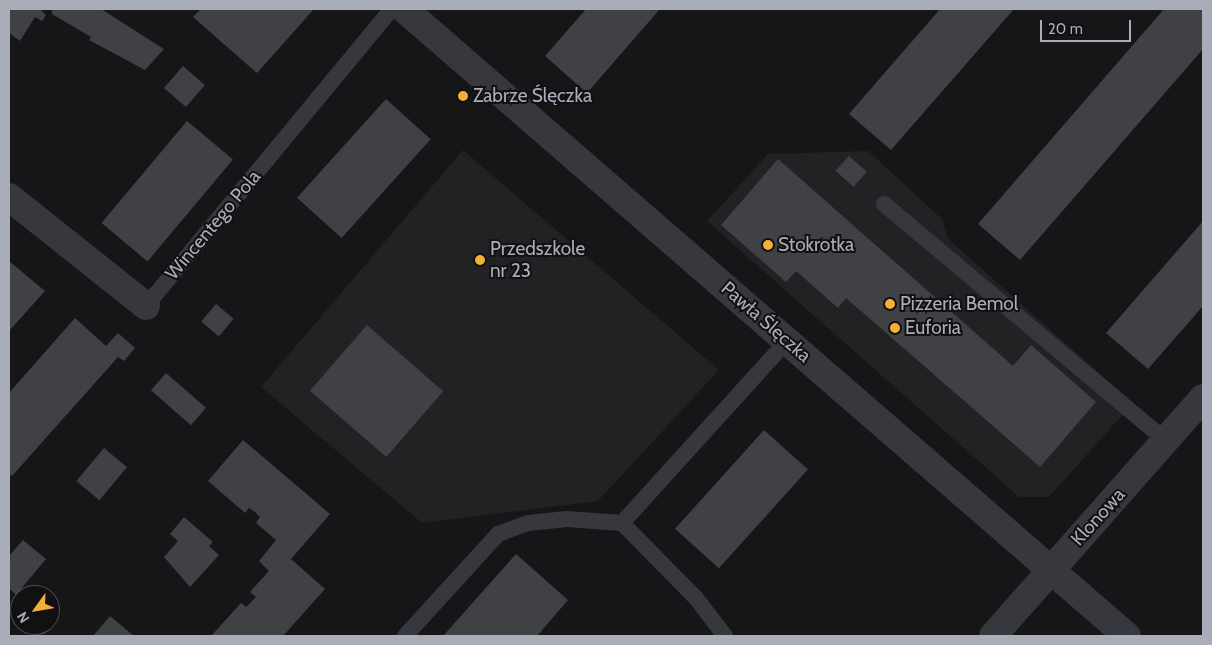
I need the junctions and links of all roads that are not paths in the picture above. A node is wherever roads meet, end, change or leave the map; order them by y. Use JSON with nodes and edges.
{"nodes":[{"id":1,"x":392,"y":9,"type":"edge"},
{"id":2,"x":404,"y":9,"type":"edge"},
{"id":3,"x":9,"y":197,"type":"edge"},
{"id":4,"x":884,"y":204,"type":"dead end"},
{"id":5,"x":146,"y":306,"type":"joint"},
{"id":6,"x":786,"y":341,"type":"junction"},
{"id":7,"x":1203,"y":398,"type":"edge"},
{"id":8,"x":1166,"y":441,"type":"junction"},
{"id":9,"x":622,"y":523,"type":"junction"},
{"id":10,"x":1052,"y":570,"type":"junction"},
{"id":11,"x":405,"y":636,"type":"edge"},
{"id":12,"x":725,"y":636,"type":"edge"},
{"id":13,"x":993,"y":636,"type":"edge"},
{"id":14,"x":1127,"y":636,"type":"edge"}],
"edges":[{"from":1,"to":5,"type":"lane","name":"Wincentego Pola"},
{"from":2,"to":6,"type":"street","name":"Pawła Ślęczka"},
{"from":3,"to":5,"type":"street","name":"Wincentego Pola"},
{"from":4,"to":8,"type":"lane"},
{"from":6,"to":9,"type":"lane"},
{"from":6,"to":10,"type":"street","name":"Pawła Ślęczka"},
{"from":7,"to":8,"type":"street","name":"Klonowa"},
{"from":8,"to":10,"type":"street","name":"Klonowa"},
{"from":9,"to":11,"type":"lane"},
{"from":9,"to":12,"type":"lane"},
{"from":10,"to":13,"type":"street","name":"Klonowa"},
{"from":10,"to":14,"type":"street","name":"Pawła Ślęczka"}]}
